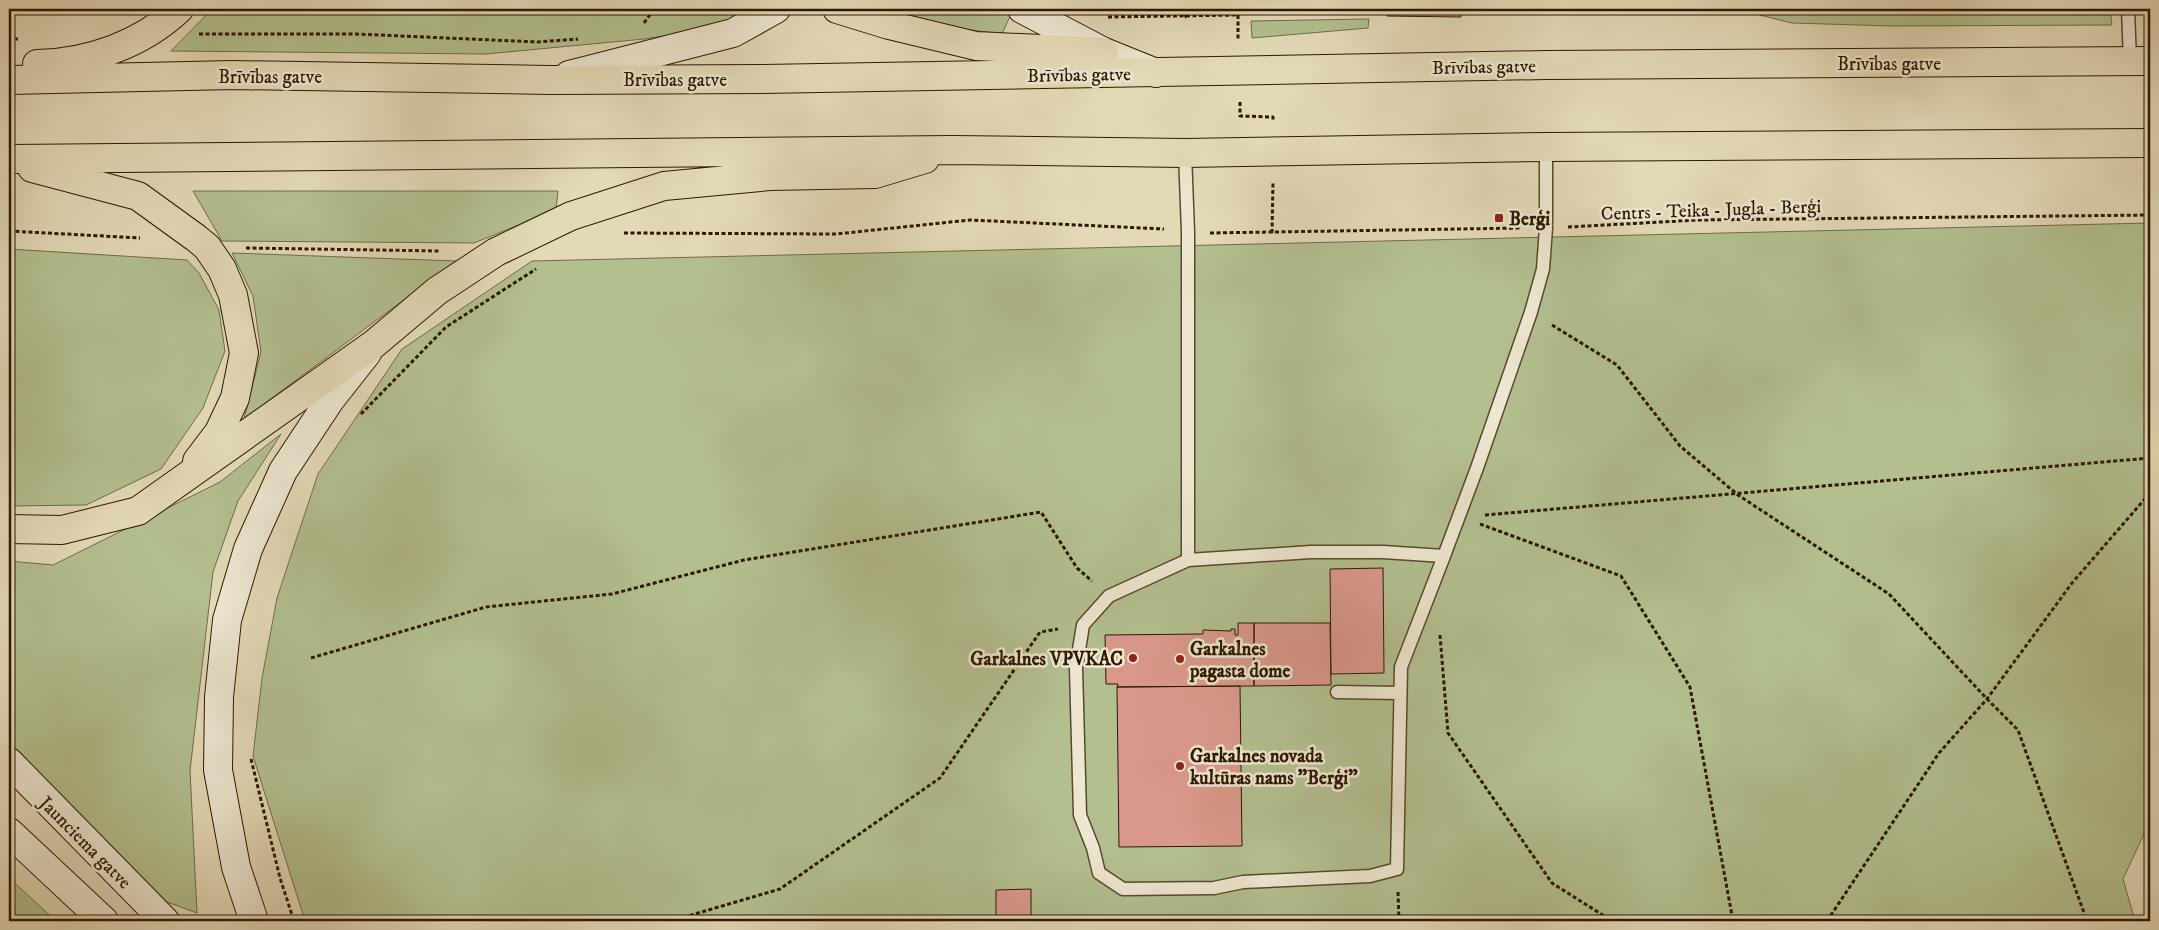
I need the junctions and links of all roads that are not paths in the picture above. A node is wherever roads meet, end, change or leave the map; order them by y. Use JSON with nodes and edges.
{"nodes":[{"id":1,"x":179,"y":9,"type":"edge"},
{"id":2,"x":776,"y":9,"type":"edge"},
{"id":3,"x":837,"y":9,"type":"edge"},
{"id":4,"x":1022,"y":9,"type":"edge"},
{"id":5,"x":2128,"y":9,"type":"edge"},
{"id":6,"x":1104,"y":52,"type":"junction"},
{"id":7,"x":2140,"y":61,"type":"edge"},
{"id":8,"x":9,"y":65,"type":"edge"},
{"id":9,"x":1156,"y":73,"type":"junction"},
{"id":10,"x":9,"y":80,"type":"edge"},
{"id":11,"x":550,"y":80,"type":"junction"},
{"id":12,"x":2150,"y":143,"type":"edge"},
{"id":13,"x":1546,"y":147,"type":"junction"},
{"id":14,"x":953,"y":150,"type":"junction"},
{"id":15,"x":1185,"y":153,"type":"junction"},
{"id":16,"x":9,"y":161,"type":"edge"},
{"id":17,"x":374,"y":344,"type":"junction"},
{"id":18,"x":182,"y":482,"type":"junction"},
{"id":19,"x":9,"y":529,"type":"edge"},
{"id":20,"x":1444,"y":556,"type":"junction"},
{"id":21,"x":1188,"y":560,"type":"junction"},
{"id":22,"x":1337,"y":692,"type":"dead end"},
{"id":23,"x":1400,"y":692,"type":"junction"},
{"id":24,"x":9,"y":762,"type":"edge"},
{"id":25,"x":9,"y":832,"type":"edge"},
{"id":26,"x":104,"y":921,"type":"edge"},
{"id":27,"x":165,"y":921,"type":"edge"},
{"id":28,"x":254,"y":921,"type":"edge"}],
"edges":[{"from":1,"to":8,"type":"highway"},
{"from":2,"to":11,"type":"main road"},
{"from":3,"to":6,"type":"highway"},
{"from":4,"to":6,"type":"main road"},
{"from":5,"to":7,"type":"lane"},
{"from":6,"to":9,"type":"main road"},
{"from":7,"to":9,"type":"highway","name":"Brīvības gatve"},
{"from":9,"to":11,"type":"highway","name":"Brīvības gatve"},
{"from":10,"to":11,"type":"highway","name":"Brīvības gatve"},
{"from":12,"to":13,"type":"highway"},
{"from":13,"to":15,"type":"highway"},
{"from":13,"to":20,"type":"lane"},
{"from":14,"to":15,"type":"highway"},
{"from":14,"to":16,"type":"highway"},
{"from":14,"to":17,"type":"highway"},
{"from":15,"to":21,"type":"lane"},
{"from":16,"to":18,"type":"highway"},
{"from":17,"to":18,"type":"highway"},
{"from":17,"to":28,"type":"main road"},
{"from":18,"to":19,"type":"highway"},
{"from":20,"to":21,"type":"lane"},
{"from":20,"to":23,"type":"lane"},
{"from":21,"to":23,"type":"lane"},
{"from":22,"to":23,"type":"lane"},
{"from":24,"to":27,"type":"main road","name":"Jaunciema gatve"},
{"from":25,"to":26,"type":"main road"}]}
